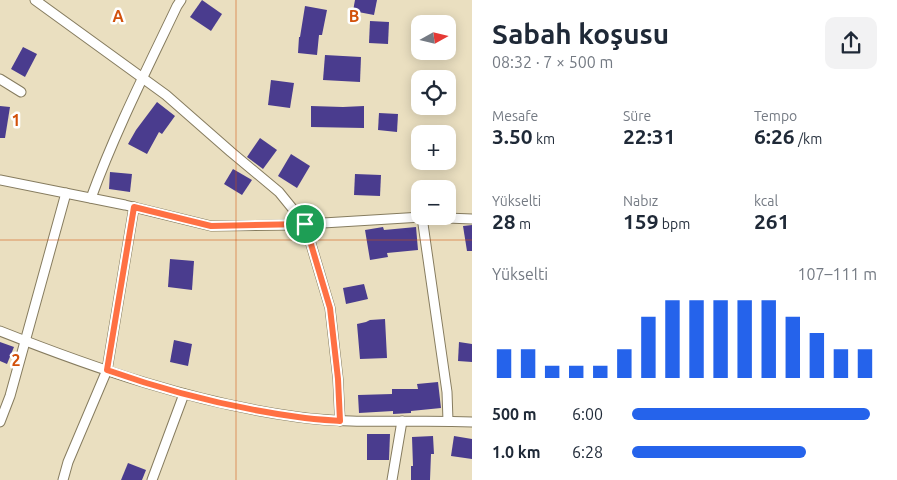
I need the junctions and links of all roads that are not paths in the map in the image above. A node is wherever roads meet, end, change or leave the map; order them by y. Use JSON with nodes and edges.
{"nodes":[{"id":1,"x":36,"y":0,"type":"edge"},
{"id":2,"x":181,"y":0,"type":"edge"},
{"id":3,"x":142,"y":78,"type":"junction"},
{"id":4,"x":0,"y":79,"type":"edge"},
{"id":5,"x":21,"y":92,"type":"dead end"},
{"id":6,"x":0,"y":180,"type":"edge"},
{"id":7,"x":66,"y":193,"type":"junction"},
{"id":8,"x":91,"y":198,"type":"junction"},
{"id":9,"x":134,"y":207,"type":"junction"},
{"id":10,"x":411,"y":218,"type":"edge"},
{"id":11,"x":456,"y":218,"type":"edge"},
{"id":12,"x":472,"y":219,"type":"edge"},
{"id":13,"x":305,"y":224,"type":"junction"},
{"id":14,"x":423,"y":225,"type":"edge"},
{"id":15,"x":0,"y":331,"type":"edge"},
{"id":16,"x":25,"y":341,"type":"junction"},
{"id":17,"x":107,"y":370,"type":"junction"},
{"id":18,"x":184,"y":394,"type":"junction"},
{"id":19,"x":448,"y":420,"type":"junction"},
{"id":20,"x":340,"y":421,"type":"junction"},
{"id":21,"x":402,"y":421,"type":"junction"},
{"id":22,"x":0,"y":422,"type":"edge"},
{"id":23,"x":472,"y":422,"type":"edge"},
{"id":24,"x":63,"y":480,"type":"edge"},
{"id":25,"x":152,"y":480,"type":"edge"},
{"id":26,"x":392,"y":480,"type":"edge"}],
"edges":[{"from":1,"to":3,"type":"street"},
{"from":2,"to":3,"type":"street"},
{"from":3,"to":8,"type":"street"},
{"from":3,"to":13,"type":"street"},
{"from":4,"to":5,"type":"street"},
{"from":6,"to":7,"type":"street"},
{"from":7,"to":8,"type":"street"},
{"from":7,"to":16,"type":"street"},
{"from":8,"to":9,"type":"street"},
{"from":9,"to":13,"type":"street"},
{"from":9,"to":17,"type":"street"},
{"from":10,"to":13,"type":"street"},
{"from":11,"to":12,"type":"street"},
{"from":13,"to":20,"type":"street"},
{"from":14,"to":19,"type":"street"},
{"from":15,"to":16,"type":"street"},
{"from":16,"to":17,"type":"street"},
{"from":16,"to":22,"type":"street"},
{"from":17,"to":18,"type":"street"},
{"from":17,"to":24,"type":"street"},
{"from":18,"to":20,"type":"street"},
{"from":18,"to":25,"type":"street"},
{"from":19,"to":21,"type":"street"},
{"from":19,"to":23,"type":"street"},
{"from":20,"to":21,"type":"street"},
{"from":21,"to":26,"type":"street"}]}
